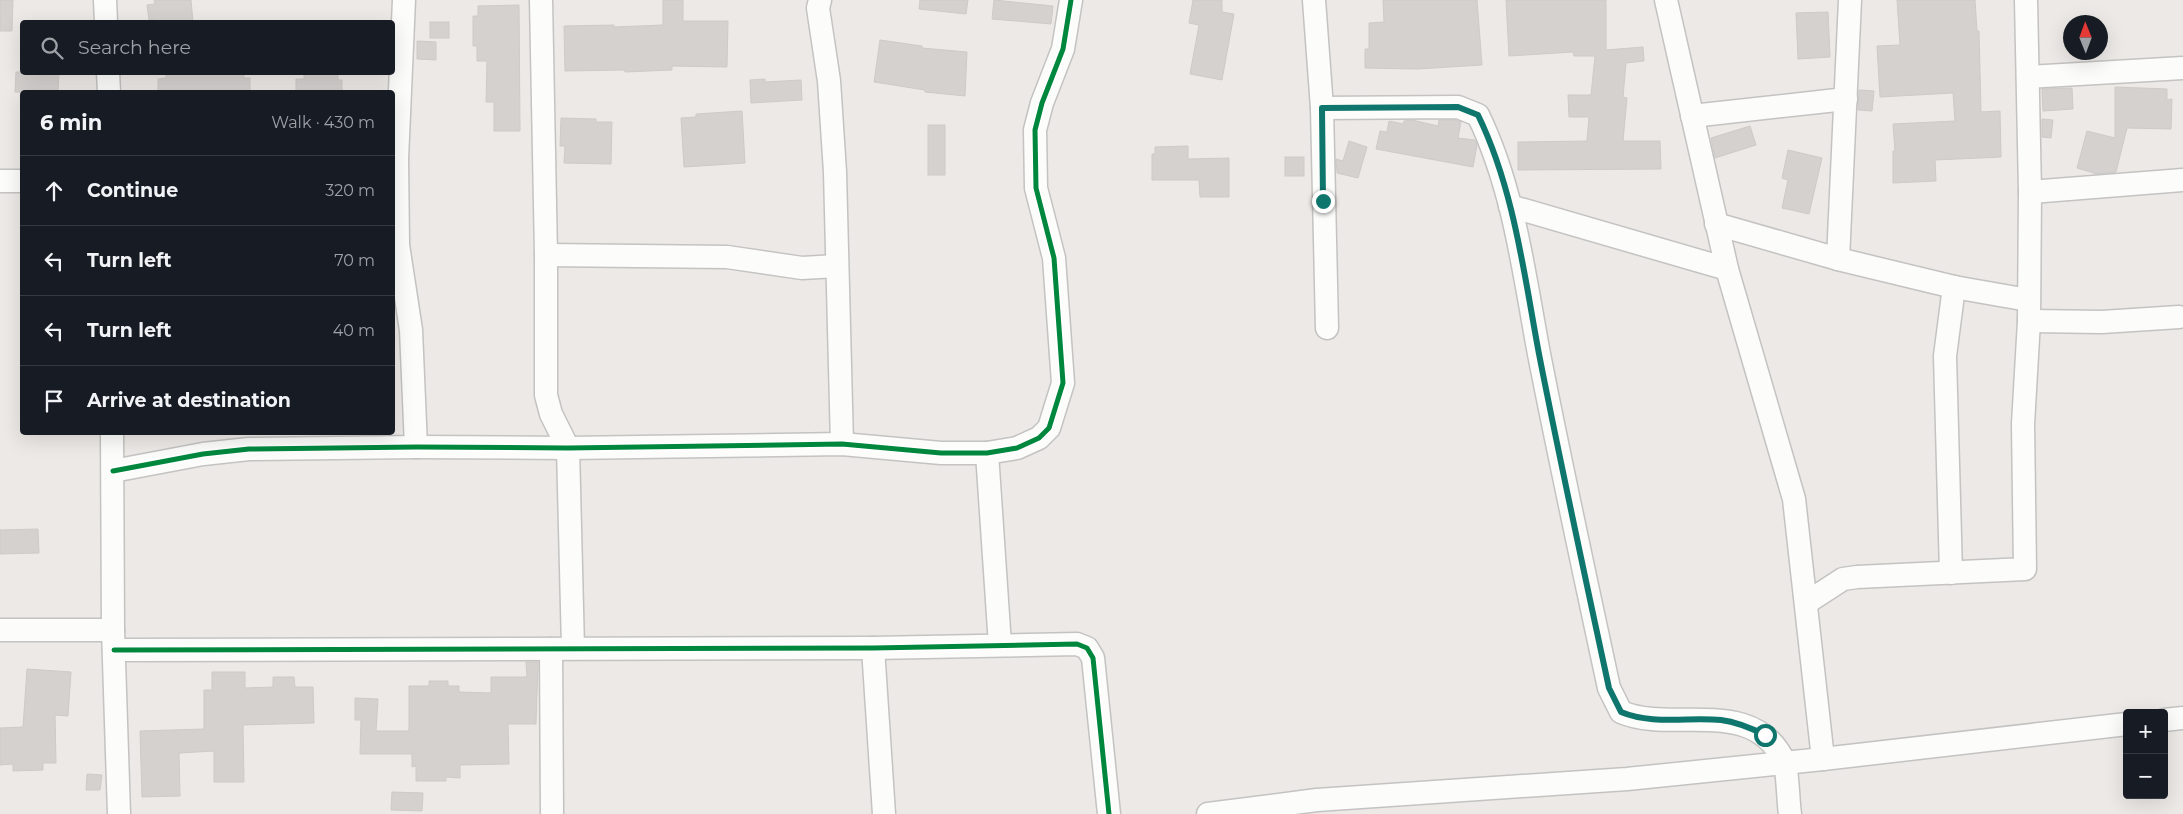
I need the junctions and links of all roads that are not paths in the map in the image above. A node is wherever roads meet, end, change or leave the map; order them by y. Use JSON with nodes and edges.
{"nodes":[{"id":1,"x":105,"y":0,"type":"edge"},
{"id":2,"x":404,"y":0,"type":"edge"},
{"id":3,"x":540,"y":0,"type":"edge"},
{"id":4,"x":1071,"y":0,"type":"edge"},
{"id":5,"x":1314,"y":0,"type":"edge"},
{"id":6,"x":1666,"y":0,"type":"edge"},
{"id":7,"x":1850,"y":0,"type":"edge"},
{"id":8,"x":2026,"y":0,"type":"edge"},
{"id":9,"x":816,"y":3,"type":"edge"},
{"id":10,"x":106,"y":20,"type":"edge"},
{"id":11,"x":2183,"y":68,"type":"edge"},
{"id":12,"x":108,"y":75,"type":"edge"},
{"id":13,"x":2028,"y":77,"type":"junction"},
{"id":14,"x":108,"y":90,"type":"edge"},
{"id":15,"x":1846,"y":99,"type":"junction"},
{"id":16,"x":1322,"y":108,"type":"junction"},
{"id":17,"x":1692,"y":116,"type":"junction"},
{"id":18,"x":2183,"y":180,"type":"edge"},
{"id":19,"x":0,"y":181,"type":"edge"},
{"id":20,"x":20,"y":181,"type":"edge"},
{"id":21,"x":2030,"y":192,"type":"junction"},
{"id":22,"x":1510,"y":206,"type":"junction"},
{"id":23,"x":1716,"y":224,"type":"junction"},
{"id":24,"x":395,"y":245,"type":"edge"},
{"id":25,"x":546,"y":255,"type":"junction"},
{"id":26,"x":1838,"y":260,"type":"junction"},
{"id":27,"x":837,"y":266,"type":"junction"},
{"id":28,"x":1727,"y":269,"type":"junction"},
{"id":29,"x":1954,"y":286,"type":"junction"},
{"id":30,"x":2028,"y":310,"type":"junction"},
{"id":31,"x":2179,"y":317,"type":"dead end"},
{"id":32,"x":1327,"y":328,"type":"dead end"},
{"id":33,"x":112,"y":435,"type":"edge"},
{"id":34,"x":842,"y":444,"type":"junction"},
{"id":35,"x":416,"y":447,"type":"junction"},
{"id":36,"x":568,"y":448,"type":"junction"},
{"id":37,"x":987,"y":453,"type":"junction"},
{"id":38,"x":113,"y":471,"type":"junction"},
{"id":39,"x":1951,"y":573,"type":"junction"},
{"id":40,"x":1806,"y":603,"type":"junction"},
{"id":41,"x":0,"y":630,"type":"edge"},
{"id":42,"x":113,"y":640,"type":"junction"},
{"id":43,"x":1000,"y":645,"type":"junction"},
{"id":44,"x":573,"y":648,"type":"junction"},
{"id":45,"x":873,"y":648,"type":"junction"},
{"id":46,"x":551,"y":649,"type":"junction"},
{"id":47,"x":2183,"y":718,"type":"edge"},
{"id":48,"x":2168,"y":720,"type":"edge"},
{"id":49,"x":2123,"y":724,"type":"edge"},
{"id":50,"x":1823,"y":759,"type":"junction"},
{"id":51,"x":1784,"y":762,"type":"junction"},
{"id":52,"x":1317,"y":807,"type":"edge"},
{"id":53,"x":119,"y":814,"type":"edge"},
{"id":54,"x":552,"y":814,"type":"edge"},
{"id":55,"x":884,"y":814,"type":"edge"},
{"id":56,"x":1109,"y":814,"type":"edge"},
{"id":57,"x":1208,"y":814,"type":"edge"},
{"id":58,"x":1790,"y":814,"type":"edge"}],
"edges":[{"from":1,"to":10,"type":"street"},
{"from":2,"to":24,"type":"street"},
{"from":3,"to":25,"type":"street"},
{"from":4,"to":37,"type":"street"},
{"from":5,"to":16,"type":"street"},
{"from":6,"to":17,"type":"street"},
{"from":7,"to":15,"type":"street"},
{"from":8,"to":13,"type":"street"},
{"from":9,"to":27,"type":"street"},
{"from":11,"to":13,"type":"street"},
{"from":12,"to":14,"type":"street"},
{"from":13,"to":21,"type":"street"},
{"from":15,"to":17,"type":"street"},
{"from":15,"to":26,"type":"street"},
{"from":16,"to":22,"type":"street"},
{"from":16,"to":32,"type":"street"},
{"from":17,"to":23,"type":"street"},
{"from":18,"to":21,"type":"street"},
{"from":19,"to":20,"type":"street"},
{"from":21,"to":30,"type":"street"},
{"from":22,"to":28,"type":"street"},
{"from":22,"to":51,"type":"street"},
{"from":23,"to":26,"type":"street"},
{"from":23,"to":28,"type":"street"},
{"from":24,"to":35,"type":"street"},
{"from":25,"to":27,"type":"street"},
{"from":25,"to":36,"type":"street"},
{"from":26,"to":29,"type":"street"},
{"from":27,"to":34,"type":"street"},
{"from":28,"to":40,"type":"street"},
{"from":29,"to":30,"type":"street"},
{"from":29,"to":39,"type":"street"},
{"from":30,"to":31,"type":"street"},
{"from":30,"to":39,"type":"street"},
{"from":33,"to":38,"type":"street"},
{"from":34,"to":36,"type":"street"},
{"from":34,"to":37,"type":"street"},
{"from":35,"to":36,"type":"street"},
{"from":35,"to":38,"type":"street"},
{"from":36,"to":44,"type":"street"},
{"from":37,"to":43,"type":"street"},
{"from":38,"to":42,"type":"street"},
{"from":39,"to":40,"type":"street"},
{"from":40,"to":50,"type":"street"},
{"from":41,"to":42,"type":"street"},
{"from":42,"to":46,"type":"street"},
{"from":42,"to":53,"type":"street"},
{"from":43,"to":45,"type":"street"},
{"from":43,"to":56,"type":"street"},
{"from":44,"to":45,"type":"street"},
{"from":44,"to":46,"type":"street"},
{"from":45,"to":55,"type":"street"},
{"from":46,"to":54,"type":"street"},
{"from":47,"to":48,"type":"street"},
{"from":49,"to":50,"type":"street"},
{"from":50,"to":51,"type":"street"},
{"from":51,"to":52,"type":"street"},
{"from":51,"to":58,"type":"street"},
{"from":52,"to":57,"type":"street"}]}
